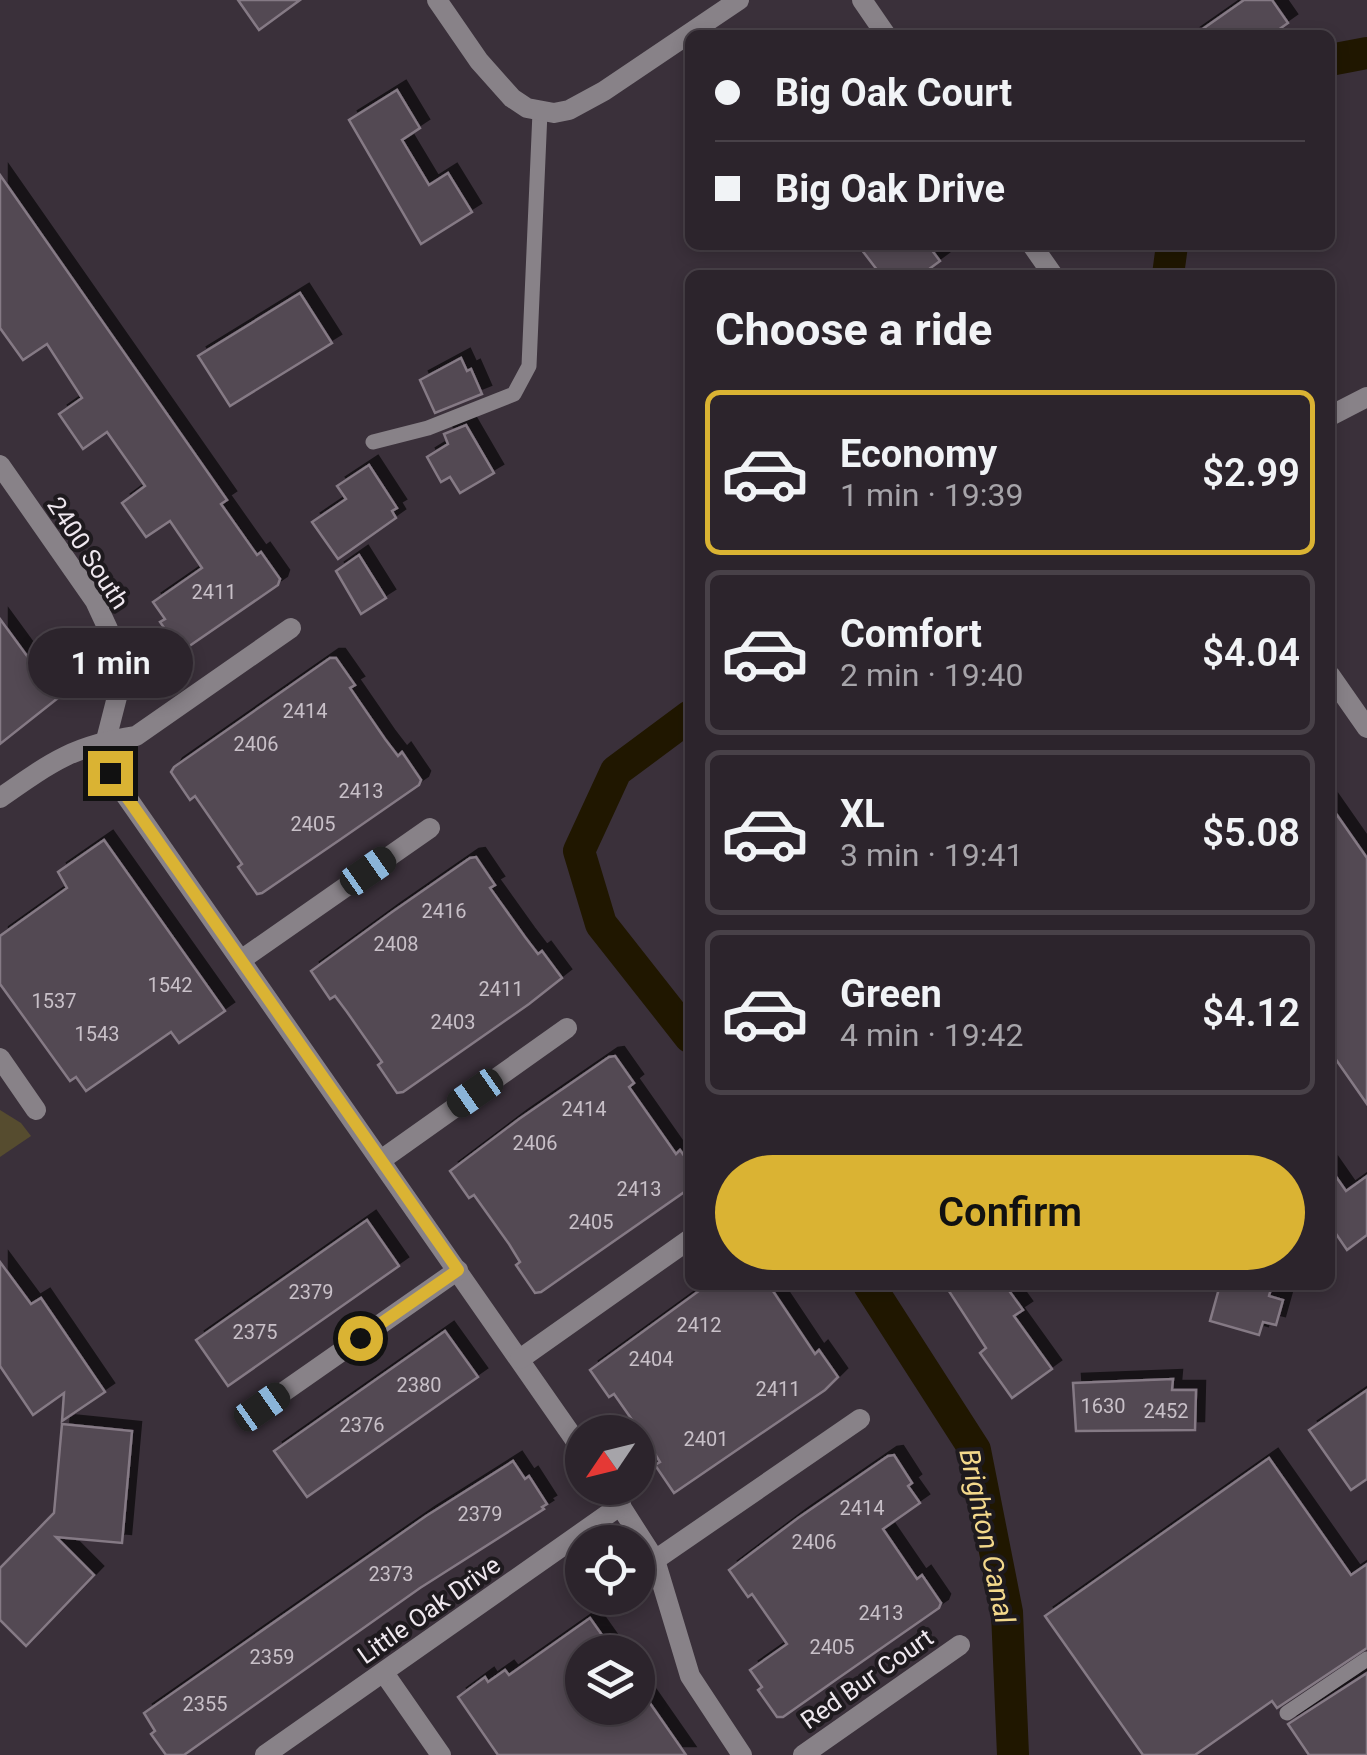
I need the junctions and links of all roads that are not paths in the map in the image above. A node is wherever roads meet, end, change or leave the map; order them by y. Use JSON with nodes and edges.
{"nodes":[{"id":1,"x":437,"y":0,"type":"edge"},
{"id":2,"x":739,"y":0,"type":"edge"},
{"id":3,"x":862,"y":0,"type":"edge"},
{"id":4,"x":694,"y":30,"type":"edge"},
{"id":5,"x":883,"y":30,"type":"edge"},
{"id":6,"x":685,"y":36,"type":"edge"},
{"id":7,"x":540,"y":112,"type":"junction"},
{"id":8,"x":1367,"y":397,"type":"edge"},
{"id":9,"x":1335,"y":413,"type":"edge"},
{"id":10,"x":373,"y":442,"type":"dead end"},
{"id":11,"x":0,"y":465,"type":"edge"},
{"id":12,"x":291,"y":628,"type":"dead end"},
{"id":13,"x":1335,"y":682,"type":"edge"},
{"id":14,"x":1367,"y":728,"type":"edge"},
{"id":15,"x":106,"y":740,"type":"junction"},
{"id":16,"x":0,"y":798,"type":"edge"},
{"id":17,"x":430,"y":828,"type":"dead end"},
{"id":18,"x":240,"y":960,"type":"junction"},
{"id":19,"x":567,"y":1028,"type":"dead end"},
{"id":20,"x":1,"y":1061,"type":"edge"},
{"id":21,"x":36,"y":1110,"type":"dead end"},
{"id":22,"x":381,"y":1160,"type":"junction"},
{"id":23,"x":685,"y":1243,"type":"edge"},
{"id":24,"x":458,"y":1270,"type":"junction"},
{"id":25,"x":520,"y":1359,"type":"junction"},
{"id":26,"x":262,"y":1407,"type":"dead end"},
{"id":27,"x":860,"y":1419,"type":"dead end"},
{"id":28,"x":565,"y":1425,"type":"edge"},
{"id":29,"x":622,"y":1506,"type":"joint"},
{"id":30,"x":633,"y":1525,"type":"edge"},
{"id":31,"x":655,"y":1559,"type":"edge"},
{"id":32,"x":655,"y":1563,"type":"edge"},
{"id":33,"x":960,"y":1645,"type":"dead end"},
{"id":34,"x":1367,"y":1659,"type":"edge"},
{"id":35,"x":384,"y":1673,"type":"junction"},
{"id":36,"x":1287,"y":1713,"type":"dead end"},
{"id":37,"x":265,"y":1755,"type":"edge"},
{"id":38,"x":441,"y":1755,"type":"edge"},
{"id":39,"x":742,"y":1755,"type":"edge"},
{"id":40,"x":804,"y":1755,"type":"edge"}],
"edges":[{"from":1,"to":7,"type":"street"},
{"from":2,"to":4,"type":"street"},
{"from":3,"to":5,"type":"street"},
{"from":6,"to":7,"type":"street"},
{"from":7,"to":10,"type":"lane"},
{"from":8,"to":9,"type":"street"},
{"from":11,"to":15,"type":"street","name":"2400 South"},
{"from":12,"to":15,"type":"street"},
{"from":13,"to":14,"type":"street"},
{"from":15,"to":16,"type":"street"},
{"from":15,"to":18,"type":"street"},
{"from":17,"to":18,"type":"street"},
{"from":18,"to":22,"type":"street"},
{"from":19,"to":22,"type":"street"},
{"from":20,"to":21,"type":"street"},
{"from":22,"to":24,"type":"street"},
{"from":23,"to":25,"type":"street"},
{"from":24,"to":25,"type":"street"},
{"from":24,"to":26,"type":"street"},
{"from":25,"to":28,"type":"street"},
{"from":27,"to":31,"type":"street"},
{"from":29,"to":30,"type":"street"},
{"from":29,"to":35,"type":"street","name":"Little Oak Drive"},
{"from":32,"to":39,"type":"street"},
{"from":33,"to":40,"type":"street","name":"Red Bur Court"},
{"from":34,"to":36,"type":"lane"},
{"from":35,"to":37,"type":"street","name":"Little Oak Drive"},
{"from":35,"to":38,"type":"street"}]}
